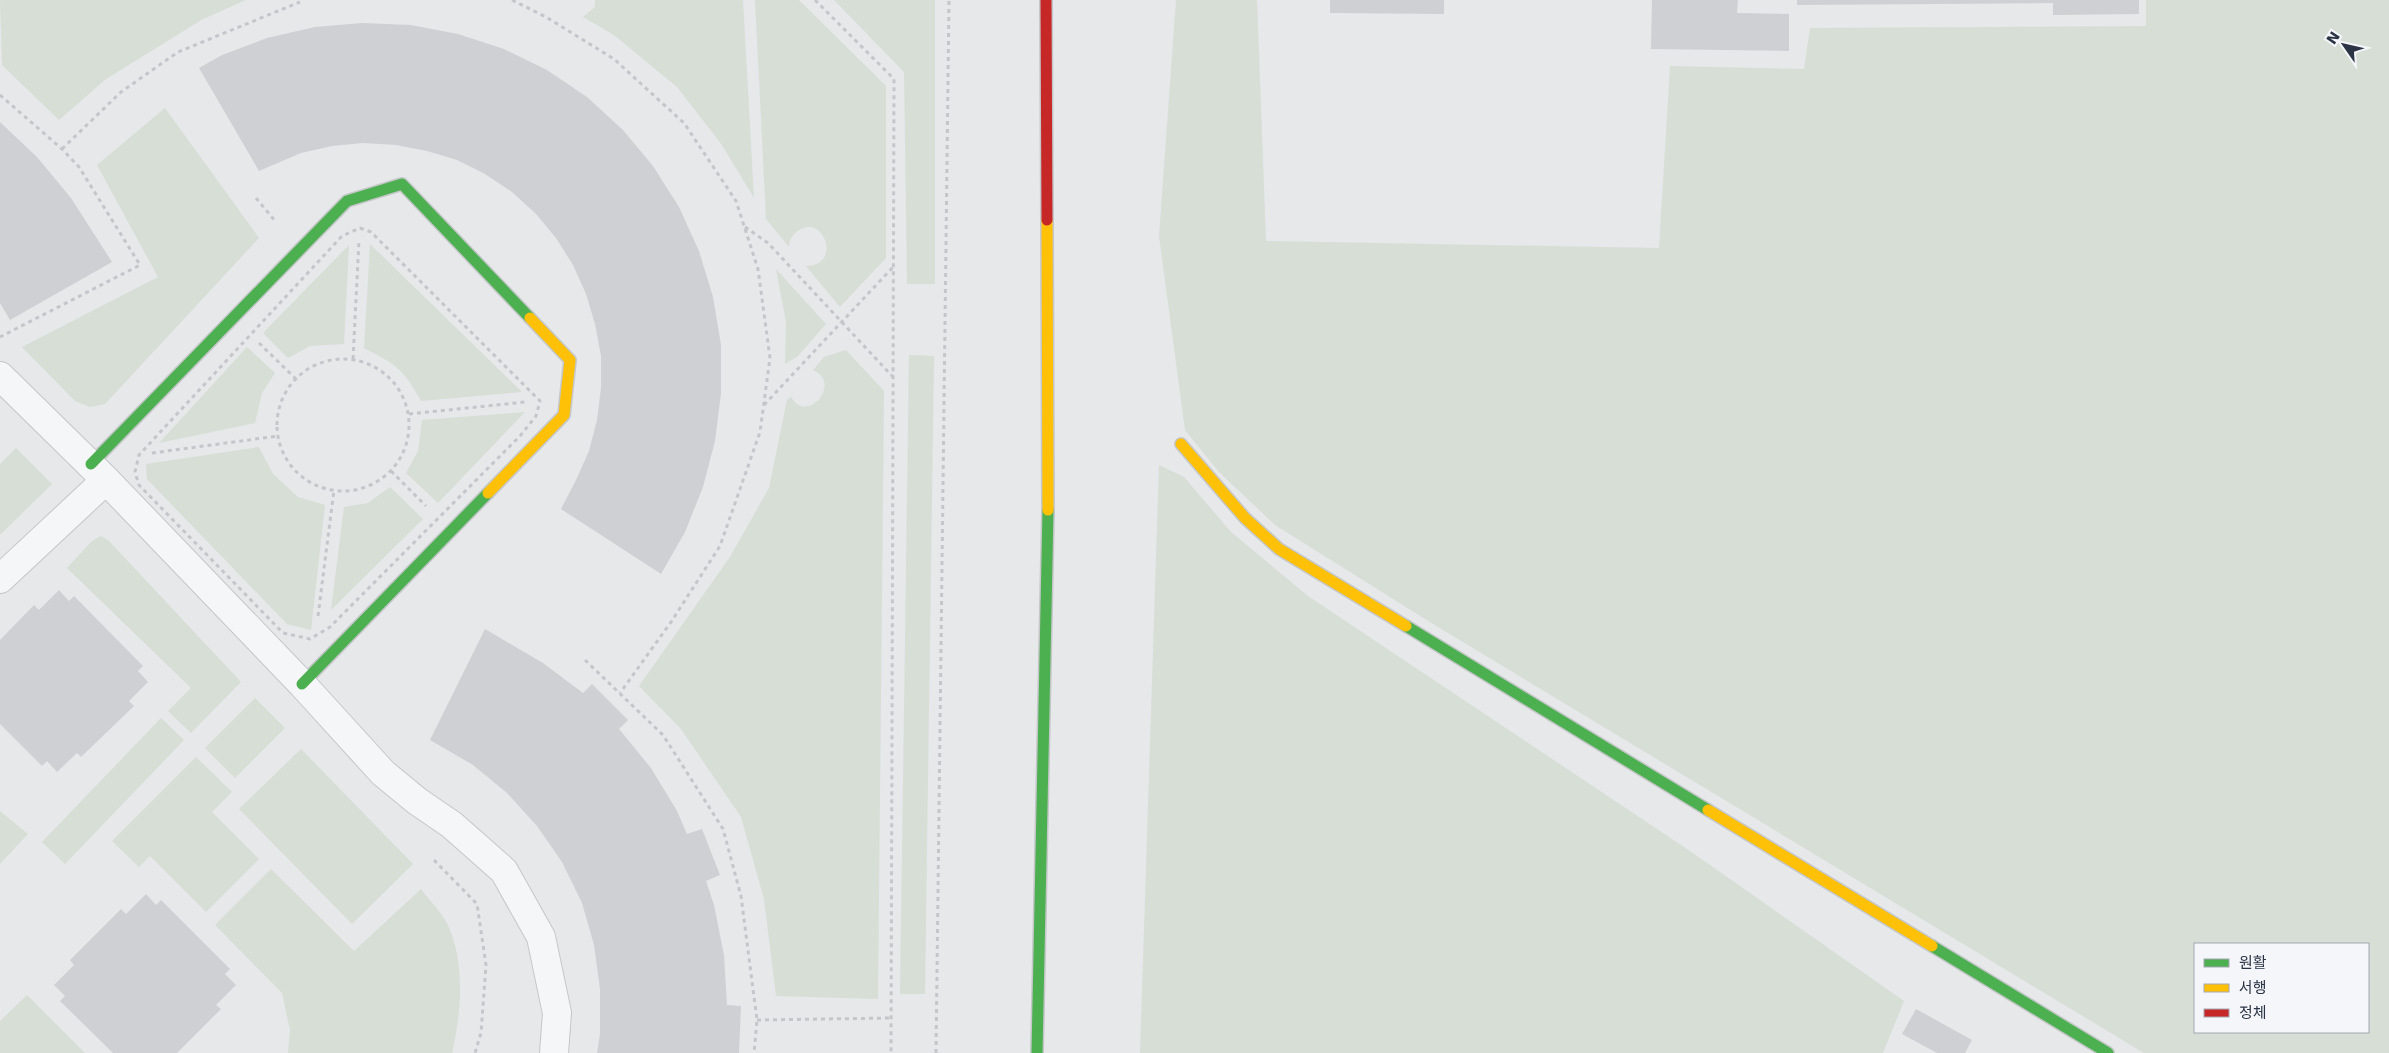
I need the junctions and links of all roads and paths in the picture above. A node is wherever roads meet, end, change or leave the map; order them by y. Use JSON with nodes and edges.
{"nodes":[{"id":1,"x":306,"y":0,"type":"edge"},
{"id":2,"x":512,"y":0,"type":"edge"},
{"id":3,"x":815,"y":0,"type":"edge"},
{"id":4,"x":949,"y":0,"type":"edge"},
{"id":5,"x":1046,"y":0,"type":"edge"},
{"id":6,"x":300,"y":1,"type":"edge"},
{"id":7,"x":0,"y":95,"type":"edge"},
{"id":8,"x":62,"y":149,"type":"junction"},
{"id":9,"x":256,"y":198,"type":"dead end"},
{"id":10,"x":276,"y":225,"type":"dead end"},
{"id":11,"x":744,"y":226,"type":"junction"},
{"id":12,"x":360,"y":228,"type":"junction"},
{"id":13,"x":894,"y":266,"type":"junction"},
{"id":14,"x":842,"y":322,"type":"junction"},
{"id":15,"x":250,"y":335,"type":"junction"},
{"id":16,"x":0,"y":336,"type":"edge"},
{"id":17,"x":353,"y":359,"type":"junction"},
{"id":18,"x":0,"y":376,"type":"edge"},
{"id":19,"x":893,"y":378,"type":"junction"},
{"id":20,"x":296,"y":379,"type":"junction"},
{"id":21,"x":540,"y":401,"type":"junction"},
{"id":22,"x":763,"y":406,"type":"junction"},
{"id":23,"x":408,"y":414,"type":"junction"},
{"id":24,"x":278,"y":436,"type":"junction"},
{"id":25,"x":1181,"y":444,"type":"dead end"},
{"id":26,"x":139,"y":455,"type":"junction"},
{"id":27,"x":391,"y":471,"type":"junction"},
{"id":28,"x":98,"y":472,"type":"junction"},
{"id":29,"x":334,"y":490,"type":"junction"},
{"id":30,"x":438,"y":518,"type":"junction"},
{"id":31,"x":0,"y":579,"type":"edge"},
{"id":32,"x":318,"y":617,"type":"dead end"},
{"id":33,"x":317,"y":626,"type":"dead end"},
{"id":34,"x":316,"y":636,"type":"junction"},
{"id":35,"x":585,"y":660,"type":"dead end"},
{"id":36,"x":302,"y":684,"type":"junction"},
{"id":37,"x":620,"y":693,"type":"junction"},
{"id":38,"x":429,"y":855,"type":"dead end"},
{"id":39,"x":891,"y":1018,"type":"junction"},
{"id":40,"x":757,"y":1020,"type":"junction"},
{"id":41,"x":475,"y":1053,"type":"edge"},
{"id":42,"x":554,"y":1053,"type":"edge"},
{"id":43,"x":754,"y":1053,"type":"edge"},
{"id":44,"x":891,"y":1053,"type":"edge"},
{"id":45,"x":936,"y":1053,"type":"edge"},
{"id":46,"x":1037,"y":1053,"type":"edge"},
{"id":47,"x":2108,"y":1053,"type":"edge"}],
"edges":[{"from":1,"to":6,"type":"path"},
{"from":2,"to":11,"type":"path"},
{"from":3,"to":13,"type":"path"},
{"from":4,"to":45,"type":"path"},
{"from":5,"to":46,"type":"street"},
{"from":6,"to":8,"type":"path"},
{"from":7,"to":8,"type":"path"},
{"from":8,"to":16,"type":"path"},
{"from":9,"to":10,"type":"path"},
{"from":11,"to":14,"type":"path"},
{"from":11,"to":22,"type":"path"},
{"from":12,"to":15,"type":"path"},
{"from":12,"to":17,"type":"path"},
{"from":12,"to":21,"type":"path"},
{"from":13,"to":14,"type":"path"},
{"from":13,"to":19,"type":"path"},
{"from":14,"to":19,"type":"path"},
{"from":14,"to":22,"type":"path"},
{"from":15,"to":20,"type":"path"},
{"from":15,"to":26,"type":"path"},
{"from":17,"to":20,"type":"path"},
{"from":17,"to":23,"type":"path"},
{"from":18,"to":28,"type":"street"},
{"from":19,"to":39,"type":"path"},
{"from":20,"to":24,"type":"path"},
{"from":21,"to":23,"type":"path"},
{"from":21,"to":30,"type":"path"},
{"from":22,"to":37,"type":"path"},
{"from":23,"to":27,"type":"path"},
{"from":24,"to":26,"type":"path"},
{"from":24,"to":29,"type":"path"},
{"from":25,"to":47,"type":"street"},
{"from":26,"to":34,"type":"path"},
{"from":27,"to":29,"type":"path"},
{"from":27,"to":30,"type":"path"},
{"from":28,"to":31,"type":"street"},
{"from":28,"to":36,"type":"street"},
{"from":28,"to":36,"type":"street"},
{"from":29,"to":32,"type":"path"},
{"from":30,"to":34,"type":"path"},
{"from":33,"to":34,"type":"path"},
{"from":35,"to":37,"type":"path"},
{"from":36,"to":42,"type":"street"},
{"from":37,"to":40,"type":"path"},
{"from":38,"to":41,"type":"path"},
{"from":39,"to":40,"type":"path"},
{"from":39,"to":44,"type":"path"},
{"from":40,"to":43,"type":"path"}]}
